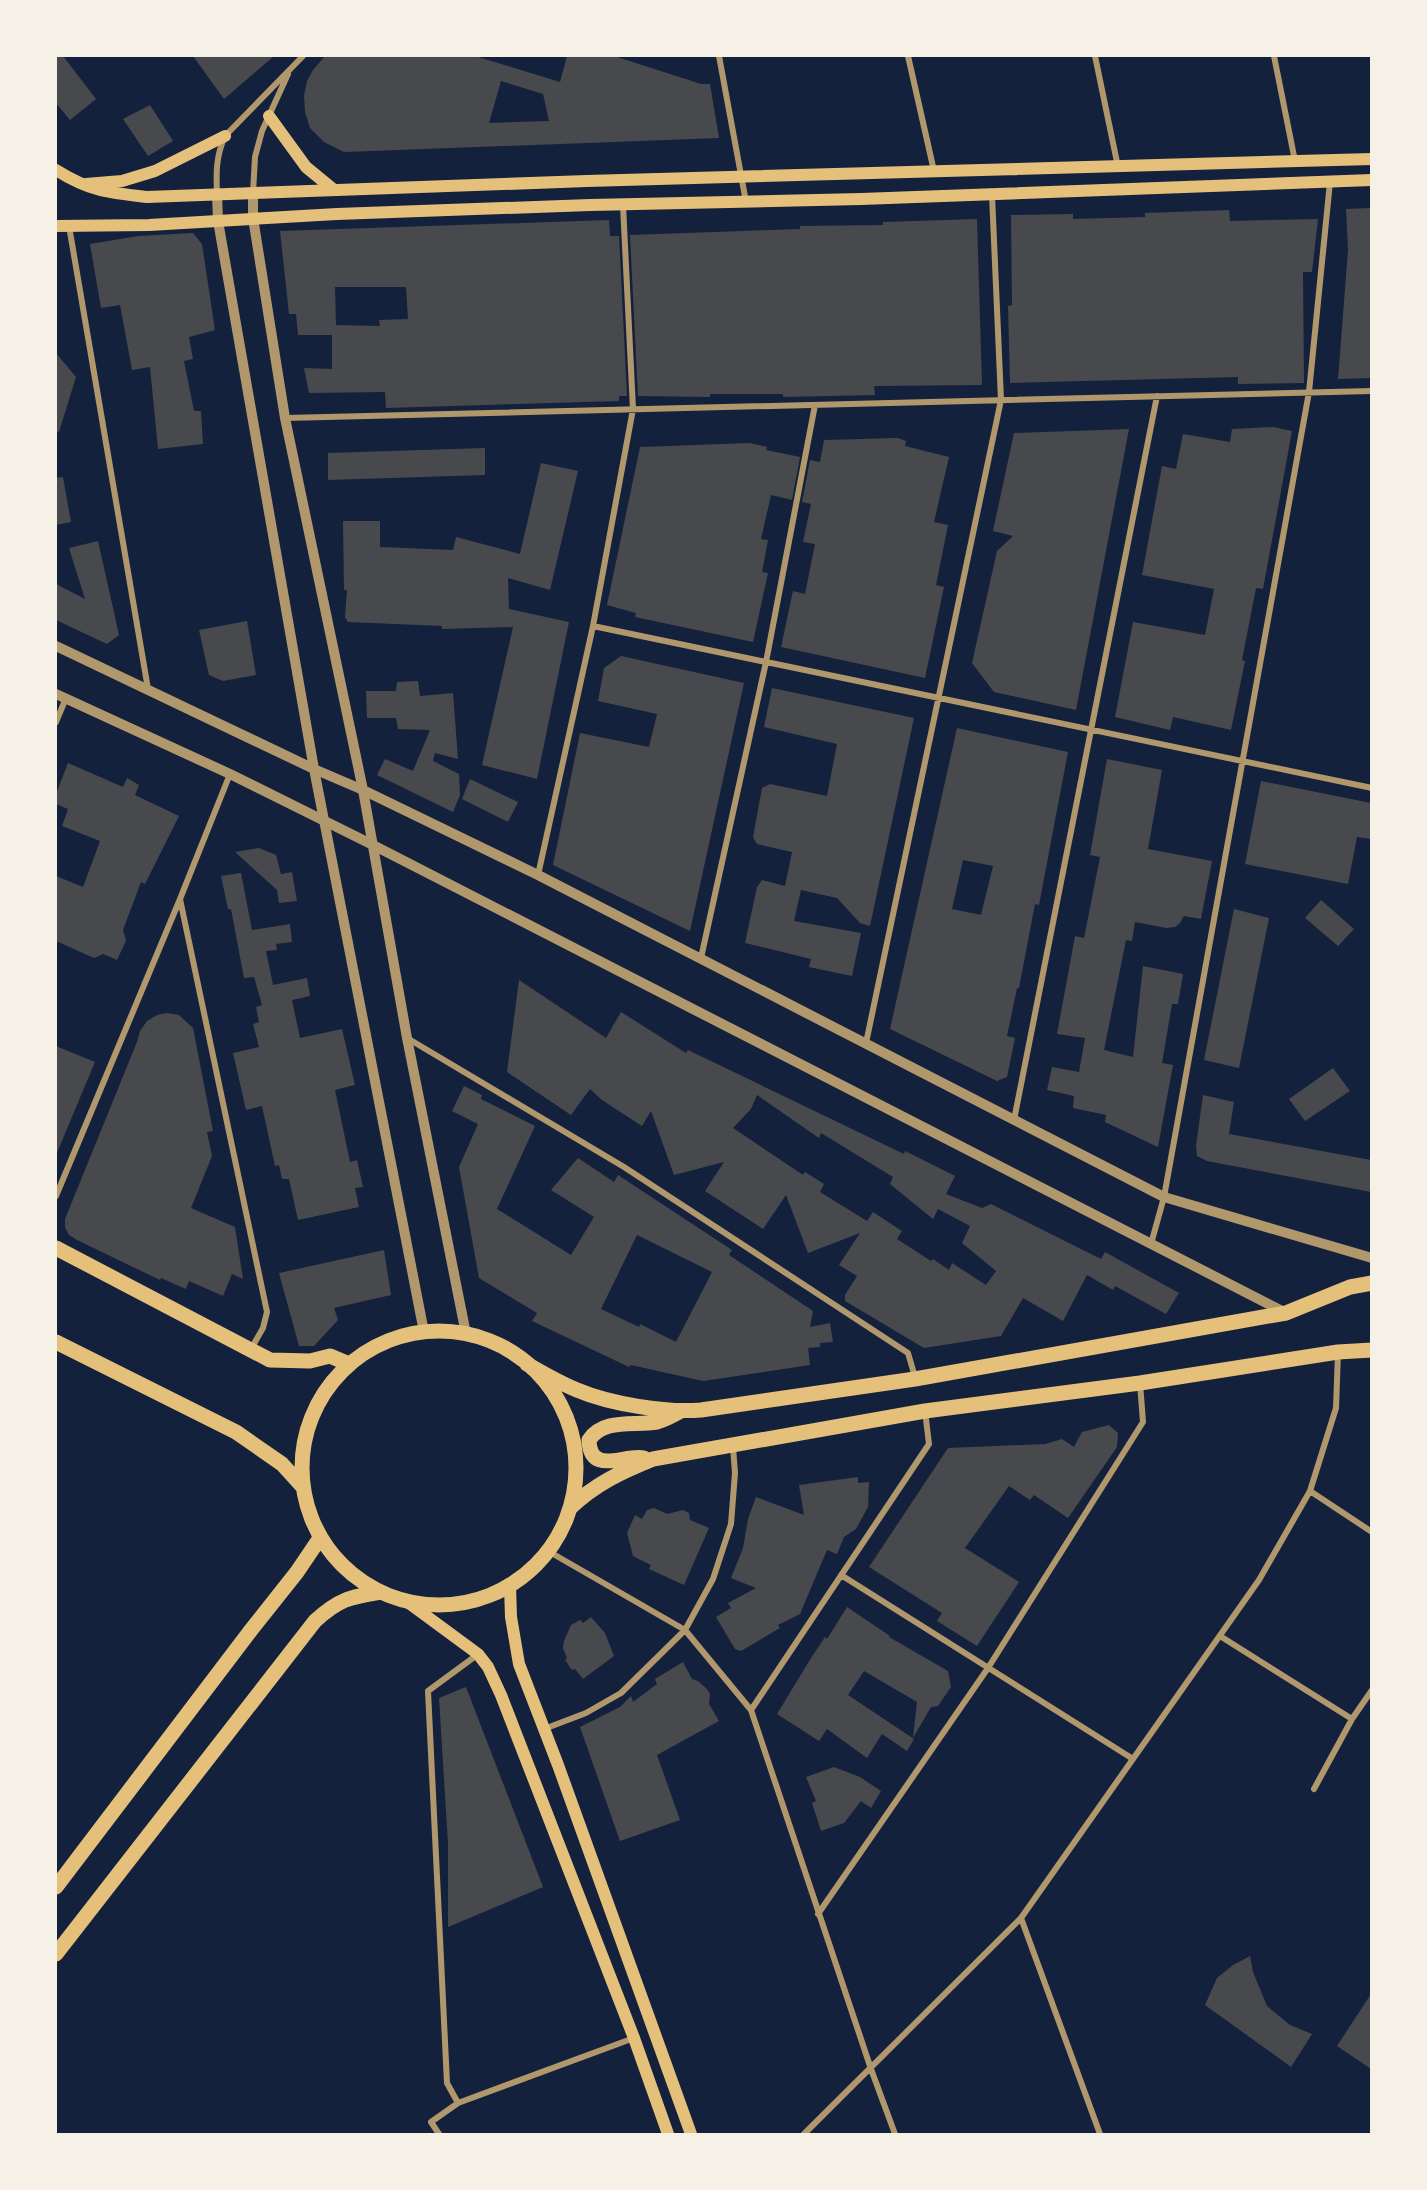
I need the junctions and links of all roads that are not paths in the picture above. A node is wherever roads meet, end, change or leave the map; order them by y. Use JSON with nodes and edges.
{"nodes":[{"id":1,"x":303,"y":56,"type":"edge"},
{"id":2,"x":719,"y":56,"type":"edge"},
{"id":3,"x":908,"y":56,"type":"edge"},
{"id":4,"x":1095,"y":56,"type":"edge"},
{"id":5,"x":1274,"y":56,"type":"edge"},
{"id":6,"x":291,"y":68,"type":"junction"},
{"id":7,"x":269,"y":116,"type":"junction"},
{"id":8,"x":225,"y":136,"type":"junction"},
{"id":9,"x":1371,"y":159,"type":"edge"},
{"id":10,"x":1295,"y":162,"type":"junction"},
{"id":11,"x":1118,"y":167,"type":"junction"},
{"id":12,"x":56,"y":170,"type":"edge"},
{"id":13,"x":934,"y":171,"type":"junction"},
{"id":14,"x":742,"y":177,"type":"junction"},
{"id":15,"x":1371,"y":180,"type":"edge"},
{"id":16,"x":1330,"y":182,"type":"junction"},
{"id":17,"x":79,"y":184,"type":"junction"},
{"id":18,"x":334,"y":190,"type":"junction"},
{"id":19,"x":253,"y":193,"type":"junction"},
{"id":20,"x":217,"y":194,"type":"junction"},
{"id":21,"x":992,"y":195,"type":"junction"},
{"id":22,"x":746,"y":201,"type":"junction"},
{"id":23,"x":623,"y":204,"type":"junction"},
{"id":24,"x":253,"y":218,"type":"junction"},
{"id":25,"x":218,"y":220,"type":"junction"},
{"id":26,"x":56,"y":226,"type":"edge"},
{"id":27,"x":69,"y":226,"type":"junction"},
{"id":28,"x":1371,"y":391,"type":"edge"},
{"id":29,"x":1309,"y":392,"type":"junction"},
{"id":30,"x":1157,"y":396,"type":"junction"},
{"id":31,"x":1001,"y":400,"type":"junction"},
{"id":32,"x":815,"y":405,"type":"junction"},
{"id":33,"x":633,"y":410,"type":"junction"},
{"id":34,"x":285,"y":418,"type":"junction"},
{"id":35,"x":593,"y":626,"type":"junction"},
{"id":36,"x":56,"y":646,"type":"edge"},
{"id":37,"x":766,"y":662,"type":"junction"},
{"id":38,"x":148,"y":689,"type":"junction"},
{"id":39,"x":61,"y":696,"type":"edge"},
{"id":40,"x":938,"y":698,"type":"junction"},
{"id":41,"x":56,"y":722,"type":"edge"},
{"id":42,"x":1092,"y":729,"type":"junction"},
{"id":43,"x":1242,"y":760,"type":"junction"},
{"id":44,"x":314,"y":769,"type":"junction"},
{"id":45,"x":230,"y":774,"type":"junction"},
{"id":46,"x":1371,"y":788,"type":"edge"},
{"id":47,"x":363,"y":790,"type":"junction"},
{"id":48,"x":325,"y":821,"type":"junction"},
{"id":49,"x":371,"y":844,"type":"junction"},
{"id":50,"x":538,"y":875,"type":"junction"},
{"id":51,"x":180,"y":899,"type":"junction"},
{"id":52,"x":700,"y":958,"type":"junction"},
{"id":53,"x":407,"y":1038,"type":"junction"},
{"id":54,"x":866,"y":1043,"type":"junction"},
{"id":55,"x":1014,"y":1120,"type":"junction"},
{"id":56,"x":56,"y":1196,"type":"edge"},
{"id":57,"x":1164,"y":1197,"type":"junction"},
{"id":58,"x":1151,"y":1244,"type":"junction"},
{"id":59,"x":56,"y":1248,"type":"edge"},
{"id":60,"x":1371,"y":1258,"type":"edge"},
{"id":61,"x":1371,"y":1283,"type":"edge"},
{"id":62,"x":1286,"y":1313,"type":"junction"},
{"id":63,"x":424,"y":1332,"type":"junction"},
{"id":64,"x":466,"y":1334,"type":"junction"},
{"id":65,"x":56,"y":1342,"type":"edge"},
{"id":66,"x":251,"y":1350,"type":"junction"},
{"id":67,"x":1371,"y":1350,"type":"edge"},
{"id":68,"x":1338,"y":1352,"type":"junction"},
{"id":69,"x":349,"y":1364,"type":"junction"},
{"id":70,"x":528,"y":1364,"type":"junction"},
{"id":71,"x":915,"y":1378,"type":"junction"},
{"id":72,"x":1140,"y":1383,"type":"junction"},
{"id":73,"x":925,"y":1411,"type":"junction"},
{"id":74,"x":680,"y":1412,"type":"junction"},
{"id":75,"x":733,"y":1444,"type":"junction"},
{"id":76,"x":653,"y":1459,"type":"junction"},
{"id":77,"x":302,"y":1486,"type":"junction"},
{"id":78,"x":1310,"y":1491,"type":"junction"},
{"id":79,"x":570,"y":1508,"type":"junction"},
{"id":80,"x":1371,"y":1532,"type":"edge"},
{"id":81,"x":320,"y":1538,"type":"junction"},
{"id":82,"x":548,"y":1551,"type":"junction"},
{"id":83,"x":841,"y":1575,"type":"junction"},
{"id":84,"x":510,"y":1586,"type":"junction"},
{"id":85,"x":381,"y":1592,"type":"junction"},
{"id":86,"x":406,"y":1601,"type":"junction"},
{"id":87,"x":685,"y":1630,"type":"junction"},
{"id":88,"x":1220,"y":1636,"type":"junction"},
{"id":89,"x":478,"y":1654,"type":"junction"},
{"id":90,"x":988,"y":1668,"type":"junction"},
{"id":91,"x":1371,"y":1690,"type":"edge"},
{"id":92,"x":751,"y":1710,"type":"junction"},
{"id":93,"x":1352,"y":1719,"type":"junction"},
{"id":94,"x":544,"y":1729,"type":"junction"},
{"id":95,"x":1133,"y":1759,"type":"junction"},
{"id":96,"x":1314,"y":1789,"type":"dead end"},
{"id":97,"x":56,"y":1887,"type":"edge"},
{"id":98,"x":818,"y":1914,"type":"junction"},
{"id":99,"x":1021,"y":1918,"type":"junction"},
{"id":100,"x":56,"y":1954,"type":"edge"},
{"id":101,"x":634,"y":2038,"type":"junction"},
{"id":102,"x":871,"y":2069,"type":"junction"},
{"id":103,"x":458,"y":2103,"type":"junction"},
{"id":104,"x":440,"y":2134,"type":"edge"},
{"id":105,"x":668,"y":2134,"type":"edge"},
{"id":106,"x":691,"y":2134,"type":"edge"},
{"id":107,"x":804,"y":2134,"type":"edge"},
{"id":108,"x":895,"y":2134,"type":"edge"},
{"id":109,"x":1100,"y":2134,"type":"edge"}],
"edges":[{"from":1,"to":6,"type":"street"},
{"from":2,"to":14,"type":"street"},
{"from":3,"to":13,"type":"street"},
{"from":4,"to":11,"type":"street"},
{"from":5,"to":10,"type":"street"},
{"from":6,"to":7,"type":"street"},
{"from":6,"to":8,"type":"street"},
{"from":7,"to":18,"type":"main road"},
{"from":7,"to":19,"type":"street"},
{"from":8,"to":17,"type":"main road"},
{"from":8,"to":20,"type":"street"},
{"from":9,"to":10,"type":"main road"},
{"from":10,"to":11,"type":"main road"},
{"from":11,"to":13,"type":"main road"},
{"from":12,"to":17,"type":"main road"},
{"from":13,"to":14,"type":"main road"},
{"from":14,"to":18,"type":"main road"},
{"from":14,"to":22,"type":"street"},
{"from":15,"to":16,"type":"main road"},
{"from":16,"to":21,"type":"main road"},
{"from":16,"to":29,"type":"street"},
{"from":17,"to":20,"type":"main road"},
{"from":18,"to":19,"type":"main road"},
{"from":19,"to":20,"type":"main road"},
{"from":19,"to":24,"type":"street"},
{"from":20,"to":25,"type":"street"},
{"from":21,"to":22,"type":"main road"},
{"from":21,"to":31,"type":"street"},
{"from":22,"to":23,"type":"main road"},
{"from":23,"to":24,"type":"main road"},
{"from":23,"to":33,"type":"street"},
{"from":24,"to":25,"type":"main road"},
{"from":24,"to":34,"type":"street"},
{"from":25,"to":27,"type":"main road"},
{"from":25,"to":44,"type":"street"},
{"from":26,"to":27,"type":"main road"},
{"from":27,"to":38,"type":"street"},
{"from":28,"to":29,"type":"street"},
{"from":29,"to":30,"type":"street"},
{"from":29,"to":43,"type":"street"},
{"from":30,"to":31,"type":"street"},
{"from":30,"to":42,"type":"street"},
{"from":31,"to":32,"type":"street"},
{"from":31,"to":40,"type":"street"},
{"from":32,"to":33,"type":"street"},
{"from":32,"to":37,"type":"street"},
{"from":33,"to":34,"type":"street"},
{"from":33,"to":35,"type":"street"},
{"from":34,"to":47,"type":"street"},
{"from":35,"to":37,"type":"street"},
{"from":35,"to":50,"type":"street"},
{"from":36,"to":38,"type":"street"},
{"from":37,"to":40,"type":"street"},
{"from":37,"to":52,"type":"street"},
{"from":38,"to":44,"type":"street"},
{"from":39,"to":41,"type":"street"},
{"from":39,"to":45,"type":"street"},
{"from":40,"to":42,"type":"street"},
{"from":40,"to":54,"type":"street"},
{"from":42,"to":43,"type":"street"},
{"from":42,"to":55,"type":"street"},
{"from":43,"to":46,"type":"street"},
{"from":43,"to":57,"type":"street"},
{"from":44,"to":47,"type":"street"},
{"from":44,"to":48,"type":"street"},
{"from":45,"to":48,"type":"street"},
{"from":45,"to":51,"type":"street"},
{"from":47,"to":49,"type":"street"},
{"from":47,"to":50,"type":"street"},
{"from":48,"to":49,"type":"street"},
{"from":48,"to":63,"type":"street"},
{"from":49,"to":53,"type":"street"},
{"from":49,"to":58,"type":"street"},
{"from":50,"to":52,"type":"street"},
{"from":51,"to":56,"type":"street"},
{"from":51,"to":66,"type":"street"},
{"from":52,"to":54,"type":"street"},
{"from":53,"to":64,"type":"street"},
{"from":53,"to":71,"type":"street"},
{"from":54,"to":55,"type":"street"},
{"from":55,"to":57,"type":"street"},
{"from":57,"to":58,"type":"street"},
{"from":57,"to":60,"type":"street"},
{"from":58,"to":62,"type":"street"},
{"from":59,"to":66,"type":"main road"},
{"from":61,"to":62,"type":"main road"},
{"from":62,"to":71,"type":"main road"},
{"from":63,"to":64,"type":"main road"},
{"from":63,"to":69,"type":"main road"},
{"from":64,"to":70,"type":"main road"},
{"from":65,"to":77,"type":"main road"},
{"from":66,"to":69,"type":"main road"},
{"from":67,"to":68,"type":"main road"},
{"from":68,"to":72,"type":"main road"},
{"from":68,"to":78,"type":"street"},
{"from":69,"to":77,"type":"main road"},
{"from":70,"to":74,"type":"main road"},
{"from":70,"to":79,"type":"main road"},
{"from":71,"to":74,"type":"main road"},
{"from":72,"to":73,"type":"main road"},
{"from":72,"to":90,"type":"street"},
{"from":73,"to":75,"type":"main road"},
{"from":73,"to":83,"type":"street"},
{"from":74,"to":76,"type":"main road"},
{"from":75,"to":76,"type":"main road"},
{"from":75,"to":87,"type":"street"},
{"from":76,"to":79,"type":"main road"},
{"from":77,"to":81,"type":"main road"},
{"from":78,"to":80,"type":"street"},
{"from":78,"to":88,"type":"street"},
{"from":79,"to":82,"type":"main road"},
{"from":81,"to":85,"type":"main road"},
{"from":81,"to":97,"type":"main road"},
{"from":82,"to":84,"type":"main road"},
{"from":82,"to":87,"type":"street"},
{"from":83,"to":90,"type":"street"},
{"from":83,"to":92,"type":"street"},
{"from":84,"to":86,"type":"main road"},
{"from":84,"to":94,"type":"main road"},
{"from":85,"to":86,"type":"main road"},
{"from":85,"to":100,"type":"main road"},
{"from":86,"to":89,"type":"main road"},
{"from":87,"to":92,"type":"street"},
{"from":87,"to":94,"type":"street"},
{"from":88,"to":93,"type":"street"},
{"from":88,"to":95,"type":"street"},
{"from":89,"to":101,"type":"main road"},
{"from":89,"to":103,"type":"street"},
{"from":90,"to":95,"type":"street"},
{"from":90,"to":98,"type":"street"},
{"from":91,"to":93,"type":"street"},
{"from":92,"to":98,"type":"street"},
{"from":93,"to":96,"type":"street"},
{"from":94,"to":106,"type":"main road"},
{"from":95,"to":99,"type":"street"},
{"from":98,"to":102,"type":"street"},
{"from":99,"to":102,"type":"street"},
{"from":99,"to":109,"type":"street"},
{"from":101,"to":103,"type":"street"},
{"from":101,"to":105,"type":"main road"},
{"from":102,"to":107,"type":"street"},
{"from":102,"to":108,"type":"street"},
{"from":103,"to":104,"type":"street"}]}
